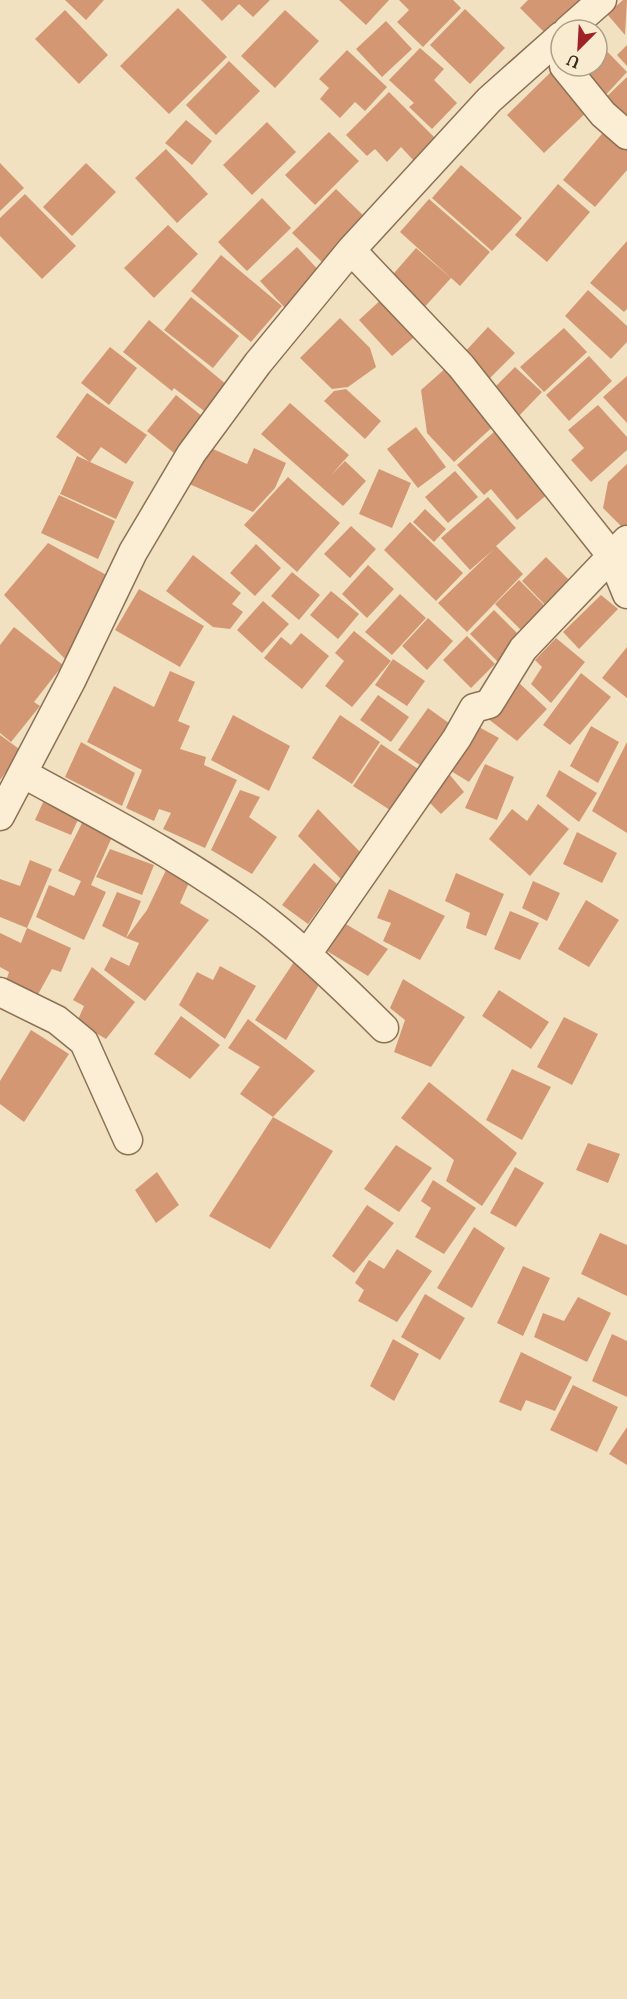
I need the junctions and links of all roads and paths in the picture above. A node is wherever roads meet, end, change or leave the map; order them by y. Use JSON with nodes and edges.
{"nodes":[{"id":1,"x":602,"y":0,"type":"edge"},
{"id":2,"x":587,"y":18,"type":"edge"},
{"id":3,"x":549,"y":57,"type":"edge"},
{"id":4,"x":580,"y":78,"type":"edge"},
{"id":5,"x":627,"y":135,"type":"edge"},
{"id":6,"x":351,"y":250,"type":"junction"},
{"id":7,"x":619,"y":547,"type":"edge"},
{"id":8,"x":627,"y":594,"type":"edge"},
{"id":9,"x":24,"y":774,"type":"junction"},
{"id":10,"x":0,"y":816,"type":"edge"},
{"id":11,"x":307,"y":954,"type":"junction"},
{"id":12,"x":0,"y":992,"type":"edge"},
{"id":13,"x":384,"y":1028,"type":"dead end"},
{"id":14,"x":128,"y":1140,"type":"dead end"}],
"edges":[{"from":1,"to":2,"type":"street"},
{"from":3,"to":6,"type":"street"},
{"from":4,"to":5,"type":"street"},
{"from":6,"to":7,"type":"street"},
{"from":6,"to":9,"type":"street"},
{"from":7,"to":8,"type":"street"},
{"from":7,"to":11,"type":"street"},
{"from":9,"to":10,"type":"street"},
{"from":9,"to":11,"type":"street"},
{"from":11,"to":13,"type":"street"},
{"from":12,"to":14,"type":"street"}]}
